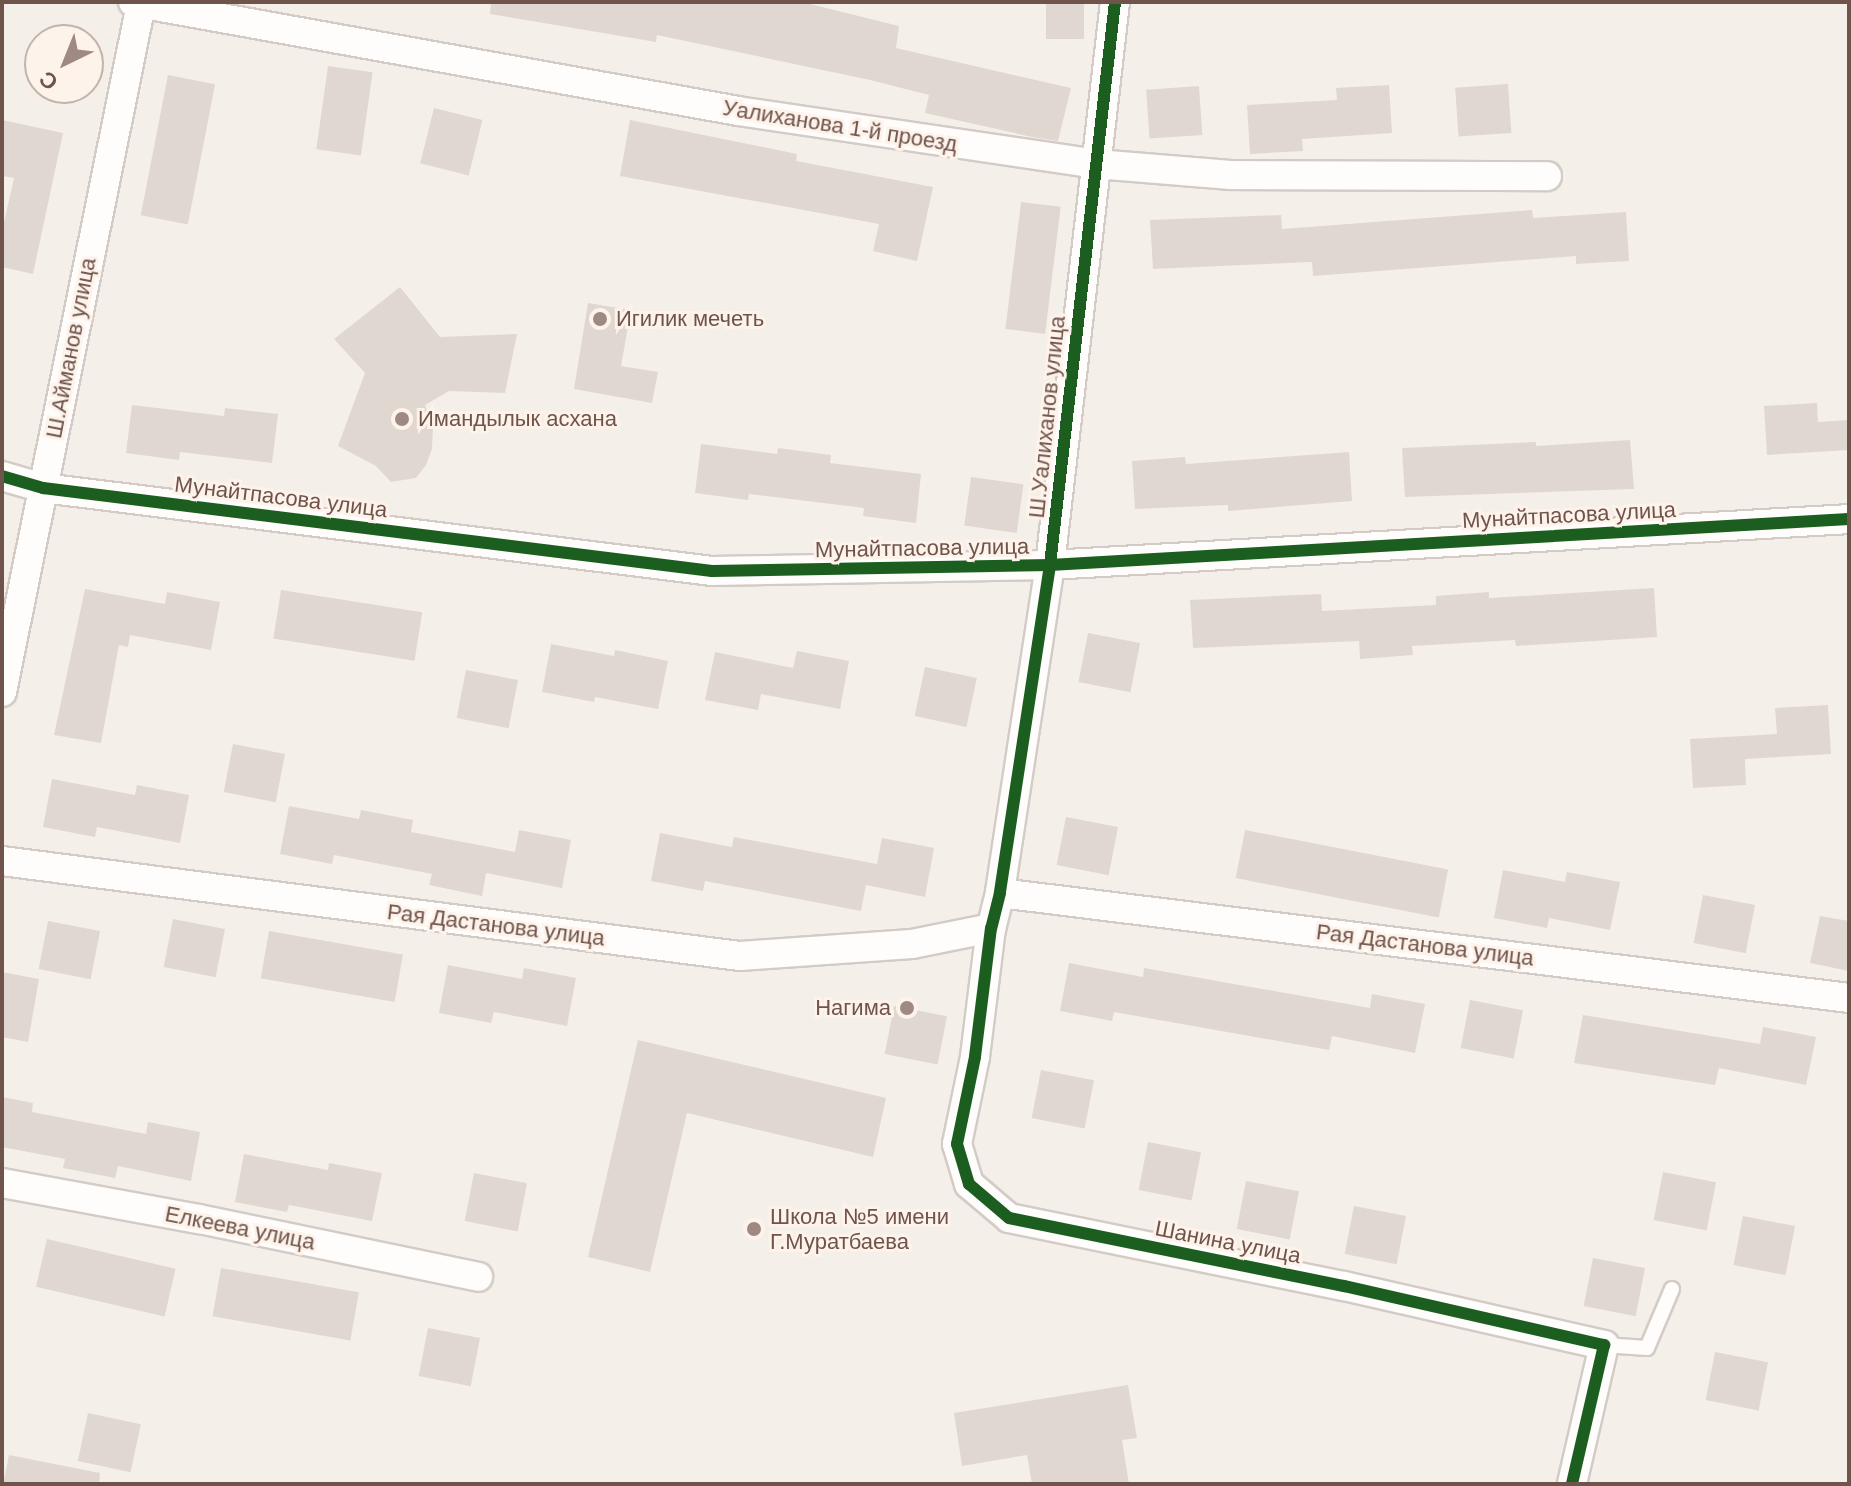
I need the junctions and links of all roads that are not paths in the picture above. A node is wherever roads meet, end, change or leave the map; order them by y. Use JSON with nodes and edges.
{"nodes":[{"id":1,"x":1115,"y":2,"type":"edge"},
{"id":2,"x":137,"y":3,"type":"edge"},
{"id":3,"x":1096,"y":164,"type":"junction"},
{"id":4,"x":1547,"y":176,"type":"dead end"},
{"id":5,"x":2,"y":476,"type":"edge"},
{"id":6,"x":43,"y":488,"type":"junction"},
{"id":7,"x":1849,"y":519,"type":"edge"},
{"id":8,"x":1050,"y":565,"type":"junction"},
{"id":9,"x":2,"y":692,"type":"edge"},
{"id":10,"x":2,"y":861,"type":"edge"},
{"id":11,"x":1000,"y":893,"type":"junction"},
{"id":12,"x":991,"y":928,"type":"junction"},
{"id":13,"x":1849,"y":998,"type":"edge"},
{"id":14,"x":2,"y":1183,"type":"edge"},
{"id":15,"x":478,"y":1277,"type":"dead end"},
{"id":16,"x":1672,"y":1289,"type":"dead end"},
{"id":17,"x":1604,"y":1345,"type":"junction"},
{"id":18,"x":1572,"y":1484,"type":"edge"}],
"edges":[{"from":1,"to":3,"type":"street","name":"Ш.Уалиханов улица"},
{"from":2,"to":3,"type":"street","name":"Уалиханова 1-й проезд"},
{"from":2,"to":6,"type":"street","name":"Ш.Айманов улица"},
{"from":3,"to":4,"type":"street","name":"Уалиханова 1-й проезд"},
{"from":3,"to":8,"type":"street","name":"Ш.Уалиханов улица"},
{"from":5,"to":6,"type":"street","name":"Мунайтпасова улица"},
{"from":6,"to":8,"type":"street","name":"Мунайтпасова улица"},
{"from":6,"to":9,"type":"street","name":"Ш.Айманов улица"},
{"from":7,"to":8,"type":"street","name":"Мунайтпасова улица"},
{"from":8,"to":11,"type":"street","name":"Ш.Уалиханов улица"},
{"from":10,"to":12,"type":"street","name":"Рая Дастанова улица"},
{"from":11,"to":12,"type":"street","name":"Ш.Уалиханов улица"},
{"from":11,"to":13,"type":"street","name":"Рая Дастанова улица"},
{"from":12,"to":17,"type":"street","name":"Шанина улица"},
{"from":14,"to":15,"type":"street","name":"Елкеева улица"},
{"from":16,"to":17,"type":"lane"},
{"from":17,"to":18,"type":"street"}]}
